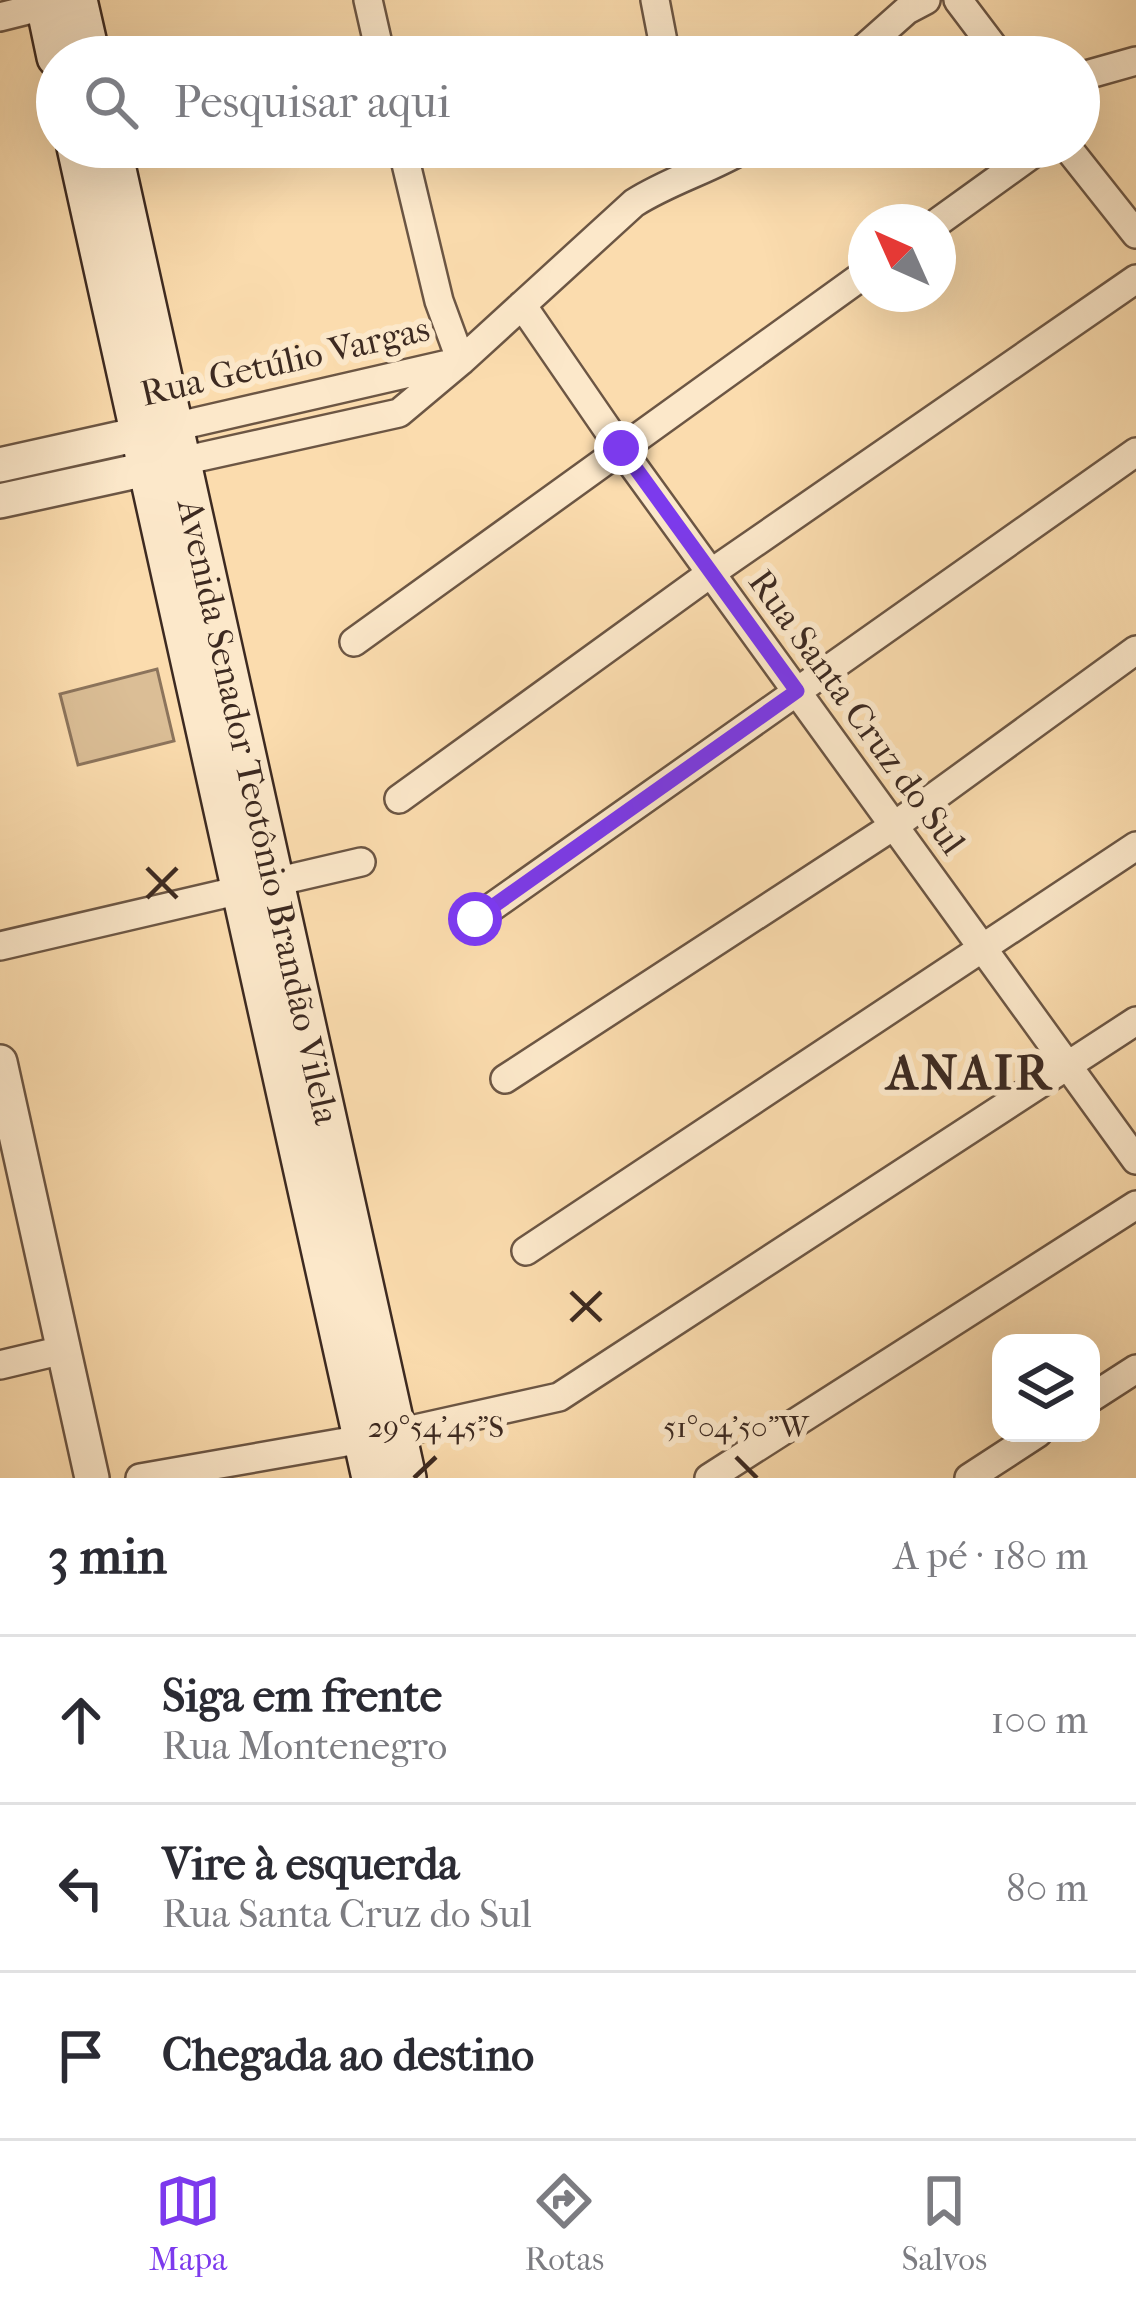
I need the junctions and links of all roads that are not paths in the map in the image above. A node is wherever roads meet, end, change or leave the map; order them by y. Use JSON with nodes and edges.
{"nodes":[{"id":1,"x":368,"y":0,"type":"edge"},
{"id":2,"x":655,"y":0,"type":"edge"},
{"id":3,"x":926,"y":0,"type":"edge"},
{"id":4,"x":958,"y":0,"type":"edge"},
{"id":5,"x":59,"y":2,"type":"edge"},
{"id":6,"x":0,"y":17,"type":"edge"},
{"id":7,"x":58,"y":36,"type":"edge"},
{"id":8,"x":78,"y":36,"type":"edge"},
{"id":9,"x":376,"y":36,"type":"edge"},
{"id":10,"x":662,"y":36,"type":"edge"},
{"id":11,"x":878,"y":36,"type":"edge"},
{"id":12,"x":985,"y":36,"type":"edge"},
{"id":13,"x":1136,"y":61,"type":"edge"},
{"id":14,"x":1100,"y":71,"type":"edge"},
{"id":15,"x":83,"y":168,"type":"edge"},
{"id":16,"x":114,"y":168,"type":"edge"},
{"id":17,"x":407,"y":168,"type":"edge"},
{"id":18,"x":680,"y":168,"type":"edge"},
{"id":19,"x":1013,"y":168,"type":"edge"},
{"id":20,"x":1086,"y":168,"type":"edge"},
{"id":21,"x":956,"y":209,"type":"edge"},
{"id":22,"x":1131,"y":218,"type":"edge"},
{"id":23,"x":1136,"y":279,"type":"edge"},
{"id":24,"x":848,"y":286,"type":"edge"},
{"id":25,"x":522,"y":305,"type":"junction"},
{"id":26,"x":461,"y":362,"type":"junction"},
{"id":27,"x":161,"y":447,"type":"junction"},
{"id":28,"x":621,"y":448,"type":"junction"},
{"id":29,"x":1136,"y":452,"type":"edge"},
{"id":30,"x":0,"y":465,"type":"edge"},
{"id":31,"x":0,"y":501,"type":"edge"},
{"id":32,"x":712,"y":573,"type":"junction"},
{"id":33,"x":354,"y":642,"type":"dead end"},
{"id":34,"x":1136,"y":650,"type":"edge"},
{"id":35,"x":797,"y":691,"type":"junction"},
{"id":36,"x":399,"y":800,"type":"dead end"},
{"id":37,"x":894,"y":826,"type":"junction"},
{"id":38,"x":1136,"y":846,"type":"edge"},
{"id":39,"x":361,"y":862,"type":"dead end"},
{"id":40,"x":258,"y":887,"type":"junction"},
{"id":41,"x":475,"y":919,"type":"dead end"},
{"id":42,"x":0,"y":946,"type":"edge"},
{"id":43,"x":983,"y":948,"type":"junction"},
{"id":44,"x":1136,"y":1022,"type":"edge"},
{"id":45,"x":1069,"y":1067,"type":"junction"},
{"id":46,"x":1,"y":1075,"type":"edge"},
{"id":47,"x":505,"y":1078,"type":"dead end"},
{"id":48,"x":1136,"y":1160,"type":"edge"},
{"id":49,"x":1136,"y":1205,"type":"edge"},
{"id":50,"x":526,"y":1251,"type":"dead end"},
{"id":51,"x":63,"y":1350,"type":"junction"},
{"id":52,"x":0,"y":1365,"type":"edge"},
{"id":53,"x":1136,"y":1369,"type":"edge"},
{"id":54,"x":1100,"y":1392,"type":"edge"},
{"id":55,"x":380,"y":1435,"type":"junction"},
{"id":56,"x":1024,"y":1442,"type":"edge"},
{"id":57,"x":92,"y":1478,"type":"edge"},
{"id":58,"x":140,"y":1478,"type":"edge"},
{"id":59,"x":372,"y":1478,"type":"edge"},
{"id":60,"x":406,"y":1478,"type":"edge"},
{"id":61,"x":709,"y":1478,"type":"edge"},
{"id":62,"x":969,"y":1478,"type":"edge"}],
"edges":[{"from":1,"to":9,"type":"street"},
{"from":2,"to":10,"type":"street"},
{"from":3,"to":11,"type":"street"},
{"from":4,"to":12,"type":"street"},
{"from":5,"to":6,"type":"street"},
{"from":5,"to":7,"type":"main road"},
{"from":5,"to":8,"type":"main road"},
{"from":13,"to":14,"type":"street"},
{"from":15,"to":27,"type":"main road","name":"Avenida Senador Teotônio Brandão Vilela"},
{"from":16,"to":27,"type":"main road","name":"Avenida Senador Teotônio Brandão Vilela"},
{"from":17,"to":26,"type":"street"},
{"from":18,"to":25,"type":"street","name":"Rua Getúlio Vargas"},
{"from":19,"to":21,"type":"street"},
{"from":20,"to":22,"type":"street"},
{"from":23,"to":32,"type":"street"},
{"from":24,"to":28,"type":"street"},
{"from":25,"to":26,"type":"street","name":"Rua Getúlio Vargas"},
{"from":25,"to":28,"type":"street","name":"Rua Santa Cruz do Sul"},
{"from":26,"to":27,"type":"street","name":"Rua Getúlio Vargas"},
{"from":27,"to":30,"type":"street","name":"Rua Getúlio Vargas"},
{"from":27,"to":31,"type":"street","name":"Rua Getúlio Vargas"},
{"from":27,"to":40,"type":"main road","name":"Avenida Senador Teotônio Brandão Vilela"},
{"from":28,"to":32,"type":"street","name":"Rua Santa Cruz do Sul"},
{"from":28,"to":33,"type":"street"},
{"from":29,"to":35,"type":"street"},
{"from":32,"to":35,"type":"street","name":"Rua Santa Cruz do Sul"},
{"from":32,"to":36,"type":"street"},
{"from":34,"to":37,"type":"street"},
{"from":35,"to":37,"type":"street","name":"Rua Santa Cruz do Sul"},
{"from":35,"to":41,"type":"street"},
{"from":37,"to":43,"type":"street","name":"Rua Santa Cruz do Sul"},
{"from":37,"to":47,"type":"street"},
{"from":38,"to":43,"type":"street"},
{"from":39,"to":40,"type":"street"},
{"from":40,"to":42,"type":"street"},
{"from":40,"to":55,"type":"main road","name":"Avenida Senador Teotônio Brandão Vilela"},
{"from":43,"to":45,"type":"street","name":"Rua Santa Cruz do Sul"},
{"from":43,"to":50,"type":"street"},
{"from":44,"to":45,"type":"street"},
{"from":45,"to":48,"type":"street","name":"Rua Santa Cruz do Sul"},
{"from":45,"to":55,"type":"street"},
{"from":46,"to":51,"type":"street"},
{"from":49,"to":61,"type":"street"},
{"from":51,"to":52,"type":"street"},
{"from":51,"to":57,"type":"street"},
{"from":53,"to":54,"type":"street"},
{"from":55,"to":58,"type":"street"},
{"from":55,"to":59,"type":"main road","name":"Avenida Senador Teotônio Brandão Vilela"},
{"from":55,"to":60,"type":"main road","name":"Avenida Senador Teotônio Brandão Vilela"},
{"from":56,"to":62,"type":"street"}]}
